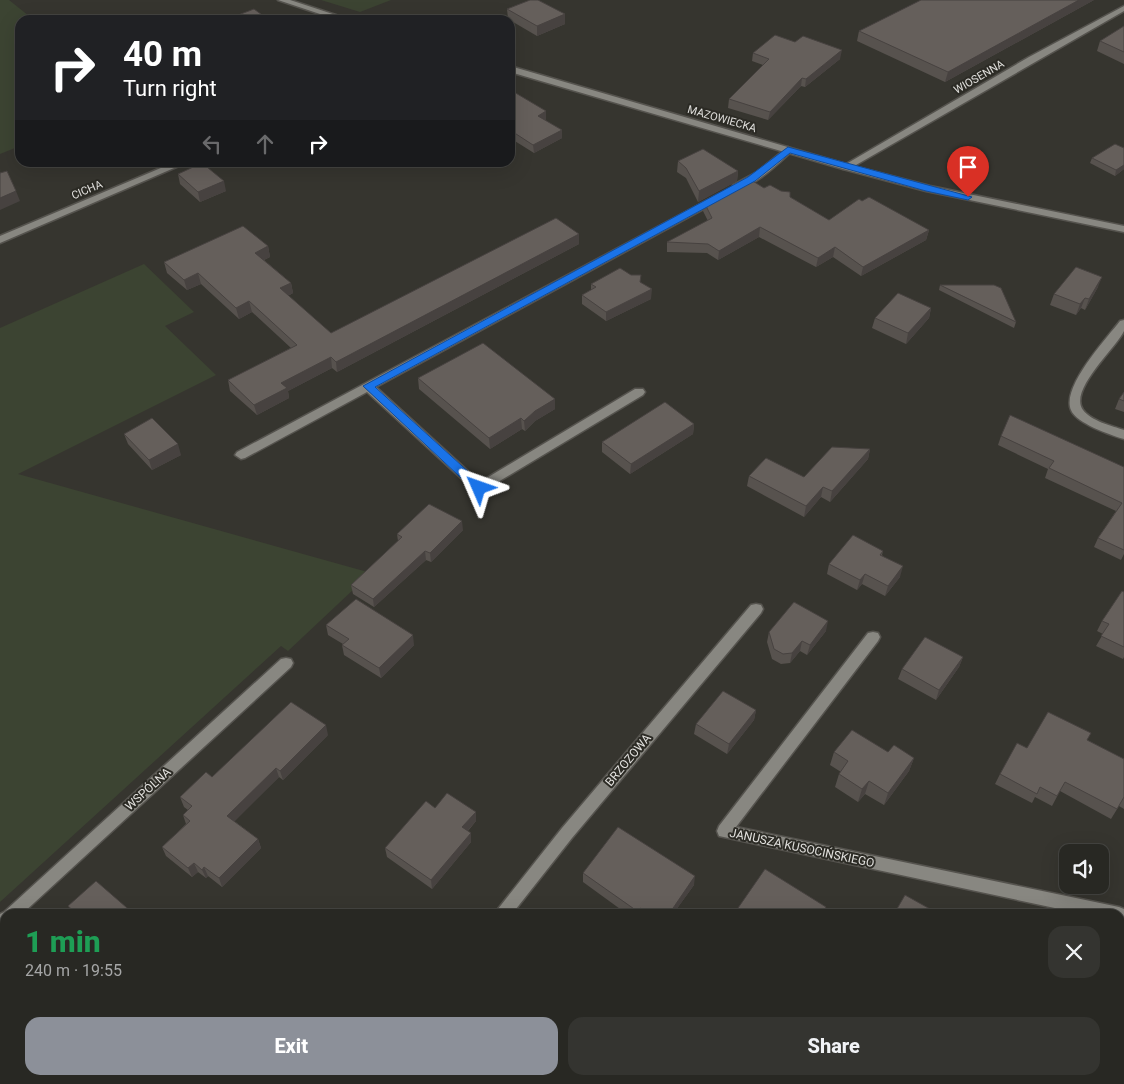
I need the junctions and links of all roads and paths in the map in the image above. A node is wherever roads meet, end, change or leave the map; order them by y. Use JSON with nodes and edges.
{"nodes":[{"id":1,"x":282,"y":0,"type":"edge"},
{"id":2,"x":1124,"y":8,"type":"edge"},
{"id":3,"x":331,"y":15,"type":"edge"},
{"id":4,"x":515,"y":70,"type":"edge"},
{"id":5,"x":788,"y":150,"type":"junction"},
{"id":6,"x":172,"y":167,"type":"edge"},
{"id":7,"x":846,"y":167,"type":"junction"},
{"id":8,"x":1124,"y":229,"type":"edge"},
{"id":9,"x":0,"y":240,"type":"edge"},
{"id":10,"x":1124,"y":323,"type":"edge"},
{"id":11,"x":368,"y":386,"type":"junction"},
{"id":12,"x":639,"y":392,"type":"dead end"},
{"id":13,"x":1124,"y":435,"type":"edge"},
{"id":14,"x":241,"y":455,"type":"dead end"},
{"id":15,"x":756,"y":609,"type":"dead end"},
{"id":16,"x":873,"y":636,"type":"dead end"},
{"id":17,"x":286,"y":664,"type":"dead end"},
{"id":18,"x":16,"y":909,"type":"edge"},
{"id":19,"x":506,"y":909,"type":"edge"},
{"id":20,"x":1096,"y":909,"type":"edge"}],
"edges":[{"from":1,"to":3,"type":"street"},
{"from":2,"to":7,"type":"street","name":"WIOSENNA"},
{"from":4,"to":5,"type":"street","name":"MAZOWIECKA"},
{"from":5,"to":7,"type":"street","name":"MAZOWIECKA"},
{"from":5,"to":11,"type":"street"},
{"from":6,"to":9,"type":"street","name":"CICHA"},
{"from":7,"to":8,"type":"street","name":"MAZOWIECKA"},
{"from":10,"to":13,"type":"street"},
{"from":11,"to":12,"type":"street"},
{"from":11,"to":14,"type":"street"},
{"from":15,"to":19,"type":"street","name":"BRZOZOWA"},
{"from":16,"to":20,"type":"street","name":"JANUSZA KUSOCIŃSKIEGO"},
{"from":17,"to":18,"type":"street","name":"WSPÓLNA"}]}
